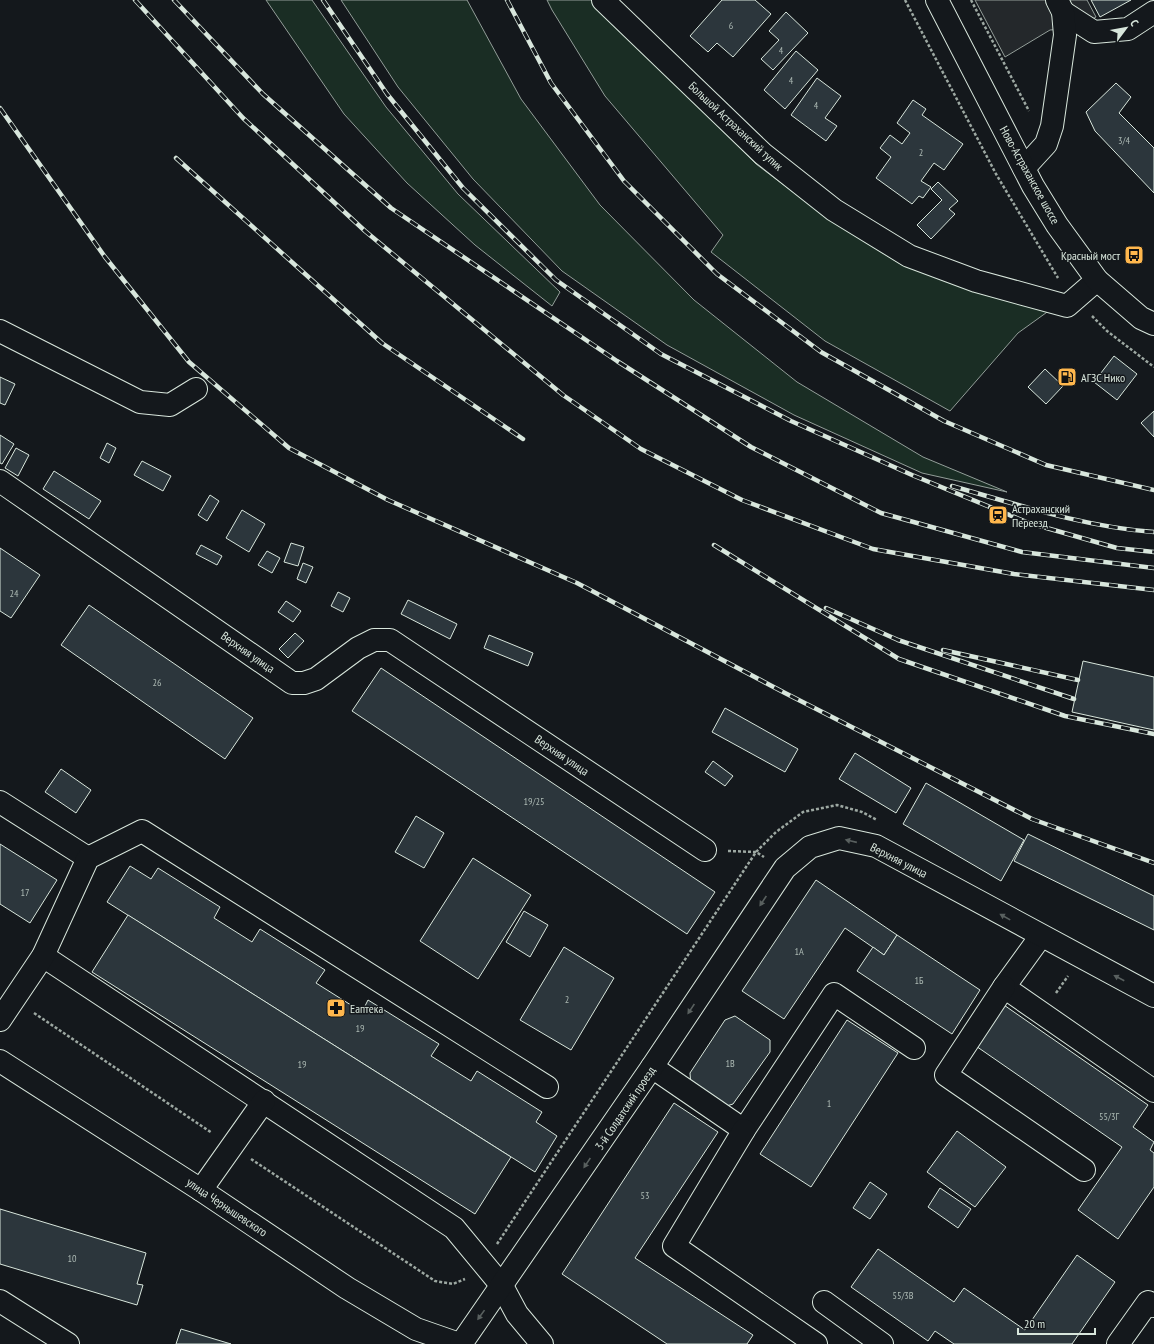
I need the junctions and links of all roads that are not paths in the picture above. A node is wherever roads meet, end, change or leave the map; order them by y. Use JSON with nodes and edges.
{"nodes":[{"id":1,"x":603,"y":0,"type":"edge"},
{"id":2,"x":937,"y":0,"type":"edge"},
{"id":3,"x":1060,"y":6,"type":"edge"},
{"id":4,"x":1154,"y":12,"type":"edge"},
{"id":5,"x":1024,"y":168,"type":"junction"},
{"id":6,"x":1097,"y":280,"type":"junction"},
{"id":7,"x":1154,"y":324,"type":"edge"},
{"id":8,"x":0,"y":331,"type":"edge"},
{"id":9,"x":196,"y":389,"type":"dead end"},
{"id":10,"x":0,"y":481,"type":"edge"},
{"id":11,"x":0,"y":802,"type":"edge"},
{"id":12,"x":705,"y":850,"type":"road end"},
{"id":13,"x":88,"y":858,"type":"junction"},
{"id":14,"x":785,"y":868,"type":"joint"},
{"id":15,"x":1040,"y":936,"type":"junction"},
{"id":16,"x":43,"y":956,"type":"junction"},
{"id":17,"x":1004,"y":987,"type":"junction"},
{"id":18,"x":1154,"y":996,"type":"edge"},
{"id":19,"x":0,"y":1020,"type":"edge"},
{"id":20,"x":914,"y":1048,"type":"dead end"},
{"id":21,"x":0,"y":1061,"type":"edge"},
{"id":22,"x":652,"y":1067,"type":"junction"},
{"id":23,"x":546,"y":1087,"type":"dead end"},
{"id":24,"x":1154,"y":1091,"type":"edge"},
{"id":25,"x":264,"y":1101,"type":"junction"},
{"id":26,"x":744,"y":1130,"type":"junction"},
{"id":27,"x":1084,"y":1170,"type":"dead end"},
{"id":28,"x":201,"y":1190,"type":"junction"},
{"id":29,"x":502,"y":1286,"type":"junction"},
{"id":30,"x":0,"y":1301,"type":"edge"},
{"id":31,"x":824,"y":1302,"type":"dead end"},
{"id":32,"x":1154,"y":1306,"type":"edge"},
{"id":33,"x":809,"y":1342,"type":"edge"},
{"id":34,"x":68,"y":1344,"type":"edge"},
{"id":35,"x":460,"y":1344,"type":"edge"},
{"id":36,"x":542,"y":1344,"type":"edge"},
{"id":37,"x":882,"y":1344,"type":"edge"},
{"id":38,"x":1118,"y":1344,"type":"edge"}],
"edges":[{"from":1,"to":6,"type":"main road","name":"Большой Астраханский тупик"},
{"from":2,"to":5,"type":"main road","name":"Ново-Астраханское шоссе"},
{"from":3,"to":4,"type":"main road"},
{"from":3,"to":5,"type":"main road"},
{"from":5,"to":6,"type":"main road","name":"Ново-Астраханское шоссе"},
{"from":6,"to":7,"type":"main road","name":"Ново-Астраханское шоссе"},
{"from":8,"to":9,"type":"main road"},
{"from":10,"to":12,"type":"main road","name":"Верхняя улица"},
{"from":11,"to":13,"type":"main road"},
{"from":13,"to":16,"type":"main road"},
{"from":13,"to":23,"type":"main road"},
{"from":15,"to":14,"type":"main road","name":"Верхняя улица","one_way":true},
{"from":14,"to":22,"type":"main road","name":"3-й Солдатский проезд","one_way":true},
{"from":15,"to":17,"type":"main road"},
{"from":18,"to":15,"type":"main road","name":"Верхняя улица","one_way":true},
{"from":16,"to":19,"type":"main road"},
{"from":16,"to":25,"type":"main road"},
{"from":17,"to":24,"type":"main road"},
{"from":17,"to":27,"type":"main road"},
{"from":20,"to":26,"type":"main road"},
{"from":21,"to":28,"type":"main road","name":"улица Чернышевского"},
{"from":22,"to":26,"type":"main road"},
{"from":22,"to":29,"type":"main road","name":"3-й Солдатский проезд","one_way":true},
{"from":25,"to":28,"type":"main road"},
{"from":25,"to":29,"type":"main road"},
{"from":26,"to":33,"type":"main road"},
{"from":28,"to":35,"type":"main road","name":"улица Чернышевского"},
{"from":29,"to":35,"type":"main road","name":"3-й Солдатский проезд","one_way":true},
{"from":29,"to":36,"type":"main road"},
{"from":30,"to":34,"type":"main road"},
{"from":31,"to":37,"type":"main road"},
{"from":32,"to":38,"type":"main road"}]}
